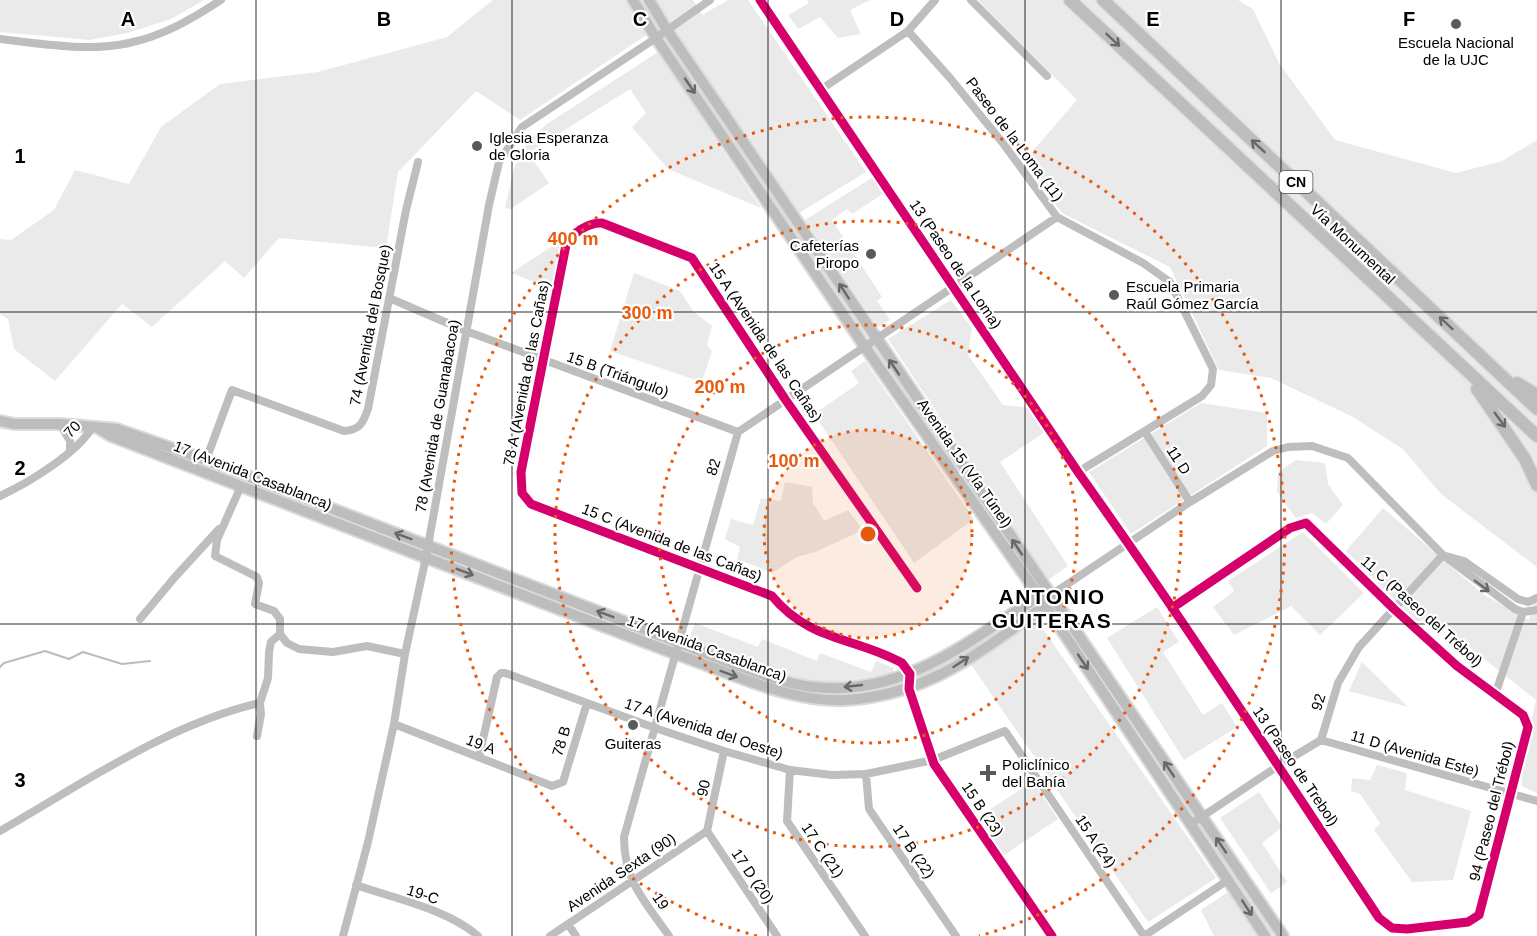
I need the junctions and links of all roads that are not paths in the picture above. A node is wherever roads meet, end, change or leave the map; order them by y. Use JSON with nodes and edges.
{"nodes":[{"id":1,"x":221,"y":0,"type":"edge"},
{"id":2,"x":649,"y":0,"type":"edge"},
{"id":3,"x":710,"y":0,"type":"edge"},
{"id":4,"x":760,"y":0,"type":"edge"},
{"id":5,"x":935,"y":0,"type":"edge"},
{"id":6,"x":971,"y":0,"type":"edge"},
{"id":7,"x":1071,"y":0,"type":"edge"},
{"id":8,"x":1103,"y":0,"type":"edge"},
{"id":9,"x":636,"y":4,"type":"edge"},
{"id":10,"x":667,"y":30,"type":"junction"},
{"id":11,"x":908,"y":31,"type":"junction"},
{"id":12,"x":656,"y":38,"type":"junction"},
{"id":13,"x":0,"y":39,"type":"edge"},
{"id":14,"x":1047,"y":76,"type":"dead end"},
{"id":15,"x":820,"y":90,"type":"junction"},
{"id":16,"x":418,"y":162,"type":"dead end"},
{"id":17,"x":1057,"y":217,"type":"junction"},
{"id":18,"x":593,"y":222,"type":"joint"},
{"id":19,"x":954,"y":288,"type":"junction"},
{"id":20,"x":389,"y":298,"type":"junction"},
{"id":21,"x":466,"y":331,"type":"junction"},
{"id":22,"x":876,"y":340,"type":"junction"},
{"id":23,"x":866,"y":347,"type":"junction"},
{"id":24,"x":1452,"y":357,"type":"junction"},
{"id":25,"x":543,"y":361,"type":"junction"},
{"id":26,"x":1489,"y":363,"type":"junction"},
{"id":27,"x":1537,"y":395,"type":"edge"},
{"id":28,"x":785,"y":399,"type":"junction"},
{"id":29,"x":1537,"y":409,"type":"edge"},
{"id":30,"x":0,"y":421,"type":"edge"},
{"id":31,"x":60,"y":424,"type":"junction"},
{"id":32,"x":93,"y":426,"type":"junction"},
{"id":33,"x":738,"y":432,"type":"junction"},
{"id":34,"x":1145,"y":432,"type":"junction"},
{"id":35,"x":1537,"y":436,"type":"edge"},
{"id":36,"x":162,"y":448,"type":"junction"},
{"id":37,"x":70,"y":450,"type":"junction"},
{"id":38,"x":206,"y":460,"type":"junction"},
{"id":39,"x":1078,"y":471,"type":"junction"},
{"id":40,"x":1537,"y":485,"type":"edge"},
{"id":41,"x":241,"y":486,"type":"junction"},
{"id":42,"x":0,"y":496,"type":"edge"},
{"id":43,"x":1190,"y":502,"type":"junction"},
{"id":44,"x":531,"y":504,"type":"joint"},
{"id":45,"x":224,"y":525,"type":"junction"},
{"id":46,"x":1129,"y":543,"type":"junction"},
{"id":47,"x":427,"y":551,"type":"junction"},
{"id":48,"x":1443,"y":555,"type":"junction"},
{"id":49,"x":699,"y":570,"type":"junction"},
{"id":50,"x":917,"y":588,"type":"dead end"},
{"id":51,"x":1537,"y":598,"type":"edge"},
{"id":52,"x":1045,"y":599,"type":"junction"},
{"id":53,"x":1172,"y":608,"type":"junction"},
{"id":54,"x":1394,"y":609,"type":"junction"},
{"id":55,"x":1537,"y":610,"type":"edge"},
{"id":56,"x":1523,"y":612,"type":"junction"},
{"id":57,"x":140,"y":619,"type":"dead end"},
{"id":58,"x":280,"y":634,"type":"junction"},
{"id":59,"x":679,"y":642,"type":"junction"},
{"id":60,"x":405,"y":654,"type":"junction"},
{"id":61,"x":675,"y":654,"type":"junction"},
{"id":62,"x":910,"y":674,"type":"junction"},
{"id":63,"x":909,"y":688,"type":"junction"},
{"id":64,"x":1494,"y":695,"type":"junction"},
{"id":65,"x":260,"y":703,"type":"junction"},
{"id":66,"x":587,"y":703,"type":"junction"},
{"id":67,"x":1523,"y":715,"type":"joint"},
{"id":68,"x":394,"y":724,"type":"junction"},
{"id":69,"x":654,"y":728,"type":"junction"},
{"id":70,"x":1005,"y":731,"type":"joint"},
{"id":71,"x":258,"y":736,"type":"dead end"},
{"id":72,"x":1321,"y":740,"type":"junction"},
{"id":73,"x":724,"y":751,"type":"junction"},
{"id":74,"x":479,"y":757,"type":"junction"},
{"id":75,"x":933,"y":760,"type":"junction"},
{"id":76,"x":1278,"y":766,"type":"junction"},
{"id":77,"x":790,"y":770,"type":"junction"},
{"id":78,"x":866,"y":774,"type":"junction"},
{"id":79,"x":558,"y":785,"type":"joint"},
{"id":80,"x":1511,"y":794,"type":"junction"},
{"id":81,"x":1537,"y":801,"type":"edge"},
{"id":82,"x":1202,"y":818,"type":"junction"},
{"id":83,"x":1191,"y":824,"type":"junction"},
{"id":84,"x":0,"y":831,"type":"edge"},
{"id":85,"x":707,"y":831,"type":"junction"},
{"id":86,"x":1228,"y":880,"type":"junction"},
{"id":87,"x":631,"y":881,"type":"junction"},
{"id":88,"x":356,"y":885,"type":"junction"},
{"id":89,"x":1479,"y":915,"type":"joint"},
{"id":90,"x":568,"y":924,"type":"junction"},
{"id":91,"x":343,"y":936,"type":"edge"},
{"id":92,"x":478,"y":936,"type":"edge"},
{"id":93,"x":550,"y":936,"type":"edge"},
{"id":94,"x":576,"y":936,"type":"edge"},
{"id":95,"x":669,"y":936,"type":"edge"},
{"id":96,"x":777,"y":936,"type":"edge"},
{"id":97,"x":865,"y":936,"type":"edge"},
{"id":98,"x":956,"y":936,"type":"edge"},
{"id":99,"x":1052,"y":936,"type":"edge"},
{"id":100,"x":1144,"y":936,"type":"edge"},
{"id":101,"x":1265,"y":936,"type":"edge"},
{"id":102,"x":1283,"y":936,"type":"edge"}],
"edges":[{"from":1,"to":13,"type":"street"},
{"from":2,"to":10,"type":"main road","name":"Avenida 15 (Vía Túnel)"},
{"from":3,"to":10,"type":"street","name":"78 (Avenida de Guanabacoa)"},
{"from":4,"to":15,"type":"street","name":"13 (Paseo de la Loma)"},
{"from":5,"to":11,"type":"street"},
{"from":6,"to":14,"type":"street"},
{"from":7,"to":24,"type":"highway","name":"Vía Monumental","number":"CN","one_way":true},
{"from":26,"to":8,"type":"highway","name":"Vía Monumental","number":"CN","one_way":true},
{"from":9,"to":12,"type":"main road","name":"Avenida 15 (Vía Túnel)"},
{"from":10,"to":12,"type":"street","name":"78 (Avenida de Guanabacoa)"},
{"from":22,"to":10,"type":"main road","name":"Avenida 15 (Vía Túnel)","one_way":true},
{"from":11,"to":15,"type":"street"},
{"from":11,"to":17,"type":"street","name":"Paseo de la Loma (11)"},
{"from":12,"to":21,"type":"street","name":"78 (Avenida de Guanabacoa)"},
{"from":12,"to":23,"type":"main road","name":"Avenida 15 (Vía Túnel)","one_way":true},
{"from":15,"to":19,"type":"street","name":"13 (Paseo de la Loma)"},
{"from":16,"to":20,"type":"street","name":"74 (Avenida del Bosque)"},
{"from":17,"to":19,"type":"street"},
{"from":17,"to":34,"type":"street","name":"Paseo de la Loma (11)"},
{"from":18,"to":25,"type":"street","name":"78 A (Avenida de las Cañas)"},
{"from":18,"to":28,"type":"street","name":"15 A (Avenida de las Cañas)"},
{"from":19,"to":22,"type":"street"},
{"from":19,"to":39,"type":"street","name":"13 (Paseo de la Loma)"},
{"from":20,"to":21,"type":"street","name":"15 B (Triángulo)"},
{"from":20,"to":38,"type":"street","name":"74 (Avenida del Bosque)"},
{"from":21,"to":25,"type":"street","name":"15 B (Triángulo)"},
{"from":21,"to":47,"type":"street","name":"78 (Avenida de Guanabacoa)"},
{"from":22,"to":23,"type":"street"},
{"from":52,"to":22,"type":"main road","name":"Avenida 15 (Vía Túnel)","one_way":true},
{"from":23,"to":28,"type":"street"},
{"from":23,"to":52,"type":"main road","name":"Avenida 15 (Vía Túnel)"},
{"from":24,"to":35,"type":"highway","name":"Vía Monumental","number":"CN"},
{"from":24,"to":40,"type":"highway","one_way":true},
{"from":25,"to":33,"type":"street","name":"15 B (Triángulo)"},
{"from":25,"to":44,"type":"street","name":"78 A (Avenida de las Cañas)"},
{"from":26,"to":27,"type":"highway"},
{"from":26,"to":29,"type":"highway","name":"Vía Monumental","number":"CN"},
{"from":28,"to":33,"type":"street"},
{"from":28,"to":50,"type":"street","name":"15 A (Avenida de las Cañas)"},
{"from":30,"to":31,"type":"main road"},
{"from":31,"to":32,"type":"main road"},
{"from":31,"to":37,"type":"street","name":"70"},
{"from":32,"to":36,"type":"main road","name":"17 (Avenida Casablanca)"},
{"from":32,"to":37,"type":"street","name":"70"},
{"from":33,"to":49,"type":"street","name":"82"},
{"from":34,"to":39,"type":"street"},
{"from":34,"to":43,"type":"street","name":"11 D"},
{"from":36,"to":38,"type":"main road","name":"17 (Avenida Casablanca)"},
{"from":36,"to":41,"type":"main road","name":"17 (Avenida Casablanca)"},
{"from":37,"to":42,"type":"street","name":"70"},
{"from":47,"to":38,"type":"main road","name":"17 (Avenida Casablanca)","one_way":true},
{"from":39,"to":46,"type":"street","name":"13 (Paseo de la Loma)"},
{"from":41,"to":45,"type":"street"},
{"from":41,"to":47,"type":"main road","name":"17 (Avenida Casablanca)"},
{"from":43,"to":46,"type":"street"},
{"from":43,"to":48,"type":"street"},
{"from":44,"to":49,"type":"street","name":"15 C (Avenida de las Cañas)"},
{"from":45,"to":57,"type":"street"},
{"from":45,"to":58,"type":"street"},
{"from":46,"to":52,"type":"street"},
{"from":46,"to":53,"type":"street","name":"13 (Paseo de Trebol)"},
{"from":59,"to":47,"type":"main road","name":"17 (Avenida Casablanca)","one_way":true},
{"from":47,"to":60,"type":"street","name":"78 (Avenida de Guanabacoa)"},
{"from":47,"to":61,"type":"main road","name":"17 (Avenida Casablanca)","one_way":true},
{"from":48,"to":51,"type":"street"},
{"from":48,"to":54,"type":"street","name":"92"},
{"from":48,"to":56,"type":"street","one_way":true},
{"from":49,"to":59,"type":"street","name":"82"},
{"from":49,"to":62,"type":"street","name":"15 C (Avenida de las Cañas)"},
{"from":52,"to":62,"type":"main road","name":"17 (Avenida Casablanca)"},
{"from":63,"to":52,"type":"main road","name":"17 (Avenida Casablanca)","one_way":true},
{"from":82,"to":52,"type":"main road","name":"Avenida 15 (Vía Túnel)","one_way":true},
{"from":52,"to":83,"type":"main road","name":"Avenida 15 (Vía Túnel)","one_way":true},
{"from":53,"to":54,"type":"street","name":"11 C (Paseo del Trébol)"},
{"from":53,"to":76,"type":"street","name":"13 (Paseo de Trebol)"},
{"from":54,"to":64,"type":"street","name":"11 C (Paseo del Trébol)"},
{"from":54,"to":72,"type":"street","name":"92"},
{"from":55,"to":56,"type":"street"},
{"from":56,"to":64,"type":"street"},
{"from":58,"to":60,"type":"street"},
{"from":58,"to":65,"type":"street"},
{"from":59,"to":61,"type":"street","name":"82"},
{"from":62,"to":59,"type":"main road","name":"17 (Avenida Casablanca)","one_way":true},
{"from":60,"to":68,"type":"street","name":"78 (Avenida de Guanabacoa)"},
{"from":61,"to":63,"type":"main road","name":"17 (Avenida Casablanca)","one_way":true},
{"from":61,"to":69,"type":"street","name":"82"},
{"from":62,"to":63,"type":"street"},
{"from":63,"to":75,"type":"street","name":"15 B (23)"},
{"from":64,"to":67,"type":"street","name":"11 C (Paseo del Trébol)"},
{"from":65,"to":71,"type":"street"},
{"from":65,"to":84,"type":"street"},
{"from":66,"to":69,"type":"street","name":"17 A (Avenida del Oeste)"},
{"from":66,"to":74,"type":"street","name":"17 A (Avenida del Oeste)"},
{"from":66,"to":79,"type":"street","name":"78 B"},
{"from":67,"to":80,"type":"street","name":"94 (Paseo del Trébol)"},
{"from":68,"to":74,"type":"street","name":"19 A"},
{"from":68,"to":88,"type":"street","name":"78 (Avenida de Guanabacoa)"},
{"from":69,"to":73,"type":"street","name":"17 A (Avenida del Oeste)"},
{"from":69,"to":87,"type":"street","name":"82"},
{"from":70,"to":75,"type":"street","name":"17 A (Avenida del Oeste)"},
{"from":70,"to":100,"type":"street","name":"15 A (24)"},
{"from":72,"to":76,"type":"street"},
{"from":72,"to":80,"type":"street","name":"11 D (Avenida Este)"},
{"from":73,"to":77,"type":"street","name":"17 A (Avenida del Oeste)"},
{"from":73,"to":85,"type":"street","name":"90"},
{"from":74,"to":79,"type":"street","name":"19 A"},
{"from":75,"to":78,"type":"street","name":"17 A (Avenida del Oeste)"},
{"from":75,"to":99,"type":"street","name":"15 B (23)"},
{"from":76,"to":82,"type":"street"},
{"from":76,"to":89,"type":"street","name":"13 (Paseo de Trebol)"},
{"from":77,"to":78,"type":"street","name":"17 A (Avenida del Oeste)"},
{"from":77,"to":97,"type":"street","name":"17 C (21)"},
{"from":78,"to":98,"type":"street","name":"17 B (22)"},
{"from":80,"to":81,"type":"street","name":"11 D (Avenida Este)"},
{"from":80,"to":89,"type":"street","name":"94 (Paseo del Trébol)"},
{"from":82,"to":83,"type":"street"},
{"from":102,"to":82,"type":"main road","name":"Avenida 15 (Vía Túnel)","one_way":true},
{"from":83,"to":86,"type":"main road","name":"Avenida 15 (Vía Túnel)"},
{"from":85,"to":87,"type":"street","name":"Avenida Sexta (90)"},
{"from":85,"to":96,"type":"street","name":"17 D (20)"},
{"from":86,"to":100,"type":"street"},
{"from":86,"to":101,"type":"main road","name":"Avenida 15 (Vía Túnel)","one_way":true},
{"from":87,"to":90,"type":"street","name":"Avenida Sexta (90)"},
{"from":87,"to":95,"type":"street","name":"19"},
{"from":88,"to":91,"type":"street","name":"78 (Avenida de Guanabacoa)"},
{"from":88,"to":92,"type":"street","name":"19-C"},
{"from":90,"to":93,"type":"street","name":"Avenida Sexta (90)"},
{"from":90,"to":94,"type":"street"}]}
